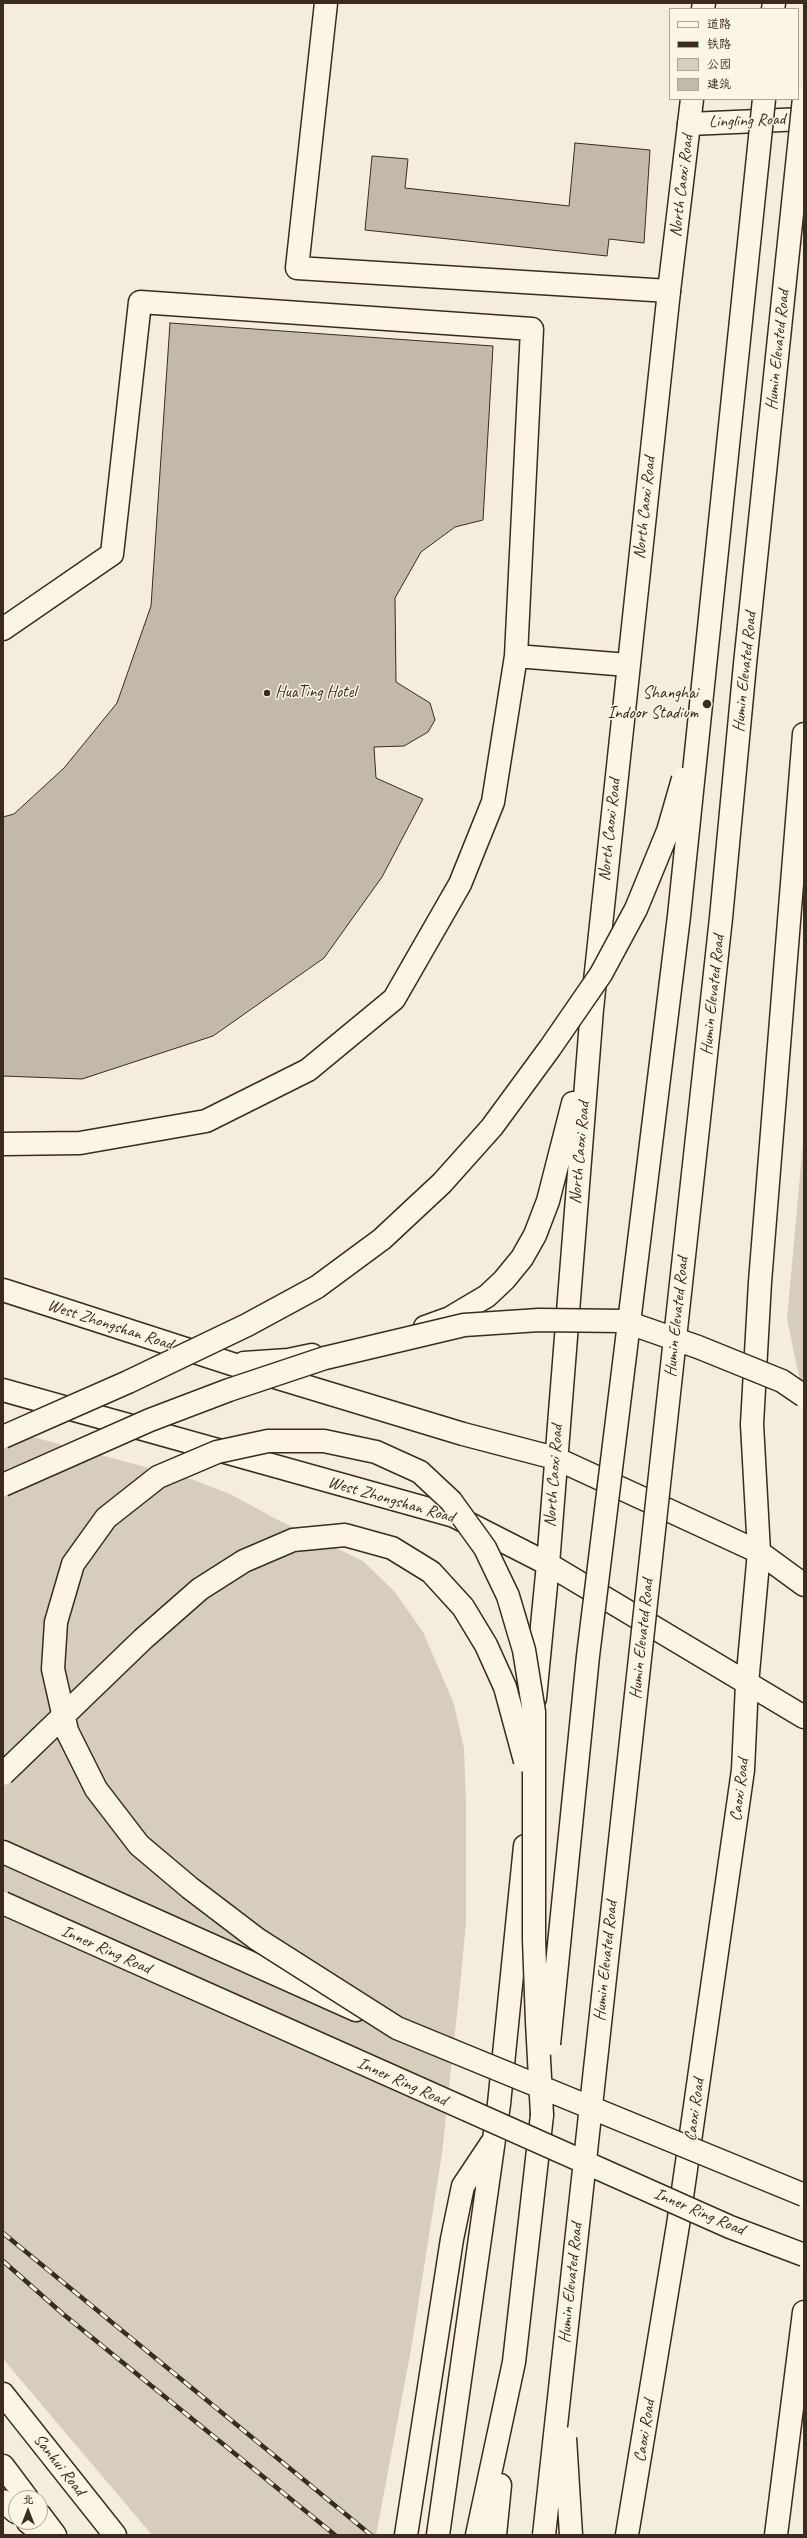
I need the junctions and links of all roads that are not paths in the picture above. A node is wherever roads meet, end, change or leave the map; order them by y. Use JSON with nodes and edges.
{"nodes":[{"id":1,"x":326,"y":3,"type":"edge"},
{"id":2,"x":804,"y":98,"type":"edge"},
{"id":3,"x":692,"y":100,"type":"edge"},
{"id":4,"x":764,"y":100,"type":"edge"},
{"id":5,"x":804,"y":119,"type":"edge"},
{"id":6,"x":689,"y":124,"type":"junction"},
{"id":7,"x":669,"y":291,"type":"junction"},
{"id":8,"x":3,"y":629,"type":"edge"},
{"id":9,"x":516,"y":656,"type":"junction"},
{"id":10,"x":628,"y":665,"type":"junction"},
{"id":11,"x":700,"y":720,"type":"junction"},
{"id":12,"x":804,"y":734,"type":"edge"},
{"id":13,"x":592,"y":1009,"type":"junction"},
{"id":14,"x":3,"y":1144,"type":"edge"},
{"id":15,"x":3,"y":1290,"type":"edge"},
{"id":16,"x":232,"y":1364,"type":"junction"},
{"id":17,"x":3,"y":1390,"type":"edge"},
{"id":18,"x":804,"y":1396,"type":"edge"},
{"id":19,"x":3,"y":1437,"type":"edge"},
{"id":20,"x":555,"y":1458,"type":"junction"},
{"id":21,"x":3,"y":1485,"type":"edge"},
{"id":22,"x":759,"y":1552,"type":"junction"},
{"id":23,"x":548,"y":1564,"type":"junction"},
{"id":24,"x":804,"y":1585,"type":"edge"},
{"id":25,"x":747,"y":1684,"type":"junction"},
{"id":26,"x":804,"y":1716,"type":"edge"},
{"id":27,"x":3,"y":1774,"type":"edge"},
{"id":28,"x":533,"y":1827,"type":"junction"},
{"id":29,"x":3,"y":1852,"type":"edge"},
{"id":30,"x":3,"y":1904,"type":"edge"},
{"id":31,"x":397,"y":2028,"type":"junction"},
{"id":32,"x":542,"y":2115,"type":"junction"},
{"id":33,"x":493,"y":2140,"type":"junction"},
{"id":34,"x":804,"y":2195,"type":"edge"},
{"id":35,"x":798,"y":2253,"type":"edge"},
{"id":36,"x":804,"y":2312,"type":"edge"},
{"id":37,"x":514,"y":2362,"type":"junction"},
{"id":38,"x":561,"y":2379,"type":"junction"},
{"id":39,"x":3,"y":2394,"type":"edge"},
{"id":40,"x":3,"y":2466,"type":"edge"},
{"id":41,"x":21,"y":2490,"type":"edge"},
{"id":42,"x":48,"y":2526,"type":"edge"},
{"id":43,"x":55,"y":2535,"type":"edge"},
{"id":44,"x":115,"y":2535,"type":"edge"},
{"id":45,"x":406,"y":2535,"type":"edge"},
{"id":46,"x":438,"y":2535,"type":"edge"},
{"id":47,"x":477,"y":2535,"type":"edge"},
{"id":48,"x":495,"y":2535,"type":"edge"},
{"id":49,"x":544,"y":2535,"type":"edge"},
{"id":50,"x":571,"y":2535,"type":"edge"},
{"id":51,"x":627,"y":2535,"type":"edge"},
{"id":52,"x":776,"y":2535,"type":"edge"}],
"edges":[{"from":1,"to":7,"type":"main road"},
{"from":2,"to":38,"type":"main road","name":"Humin Elevated Road","bridge":true},
{"from":3,"to":6,"type":"main road","name":"North Caoxi Road"},
{"from":4,"to":11,"type":"main road","bridge":true},
{"from":5,"to":6,"type":"main road","name":"Lingling Road"},
{"from":6,"to":7,"type":"main road","name":"North Caoxi Road"},
{"from":7,"to":10,"type":"main road","name":"North Caoxi Road"},
{"from":8,"to":9,"type":"main road"},
{"from":9,"to":10,"type":"main road"},
{"from":9,"to":14,"type":"main road"},
{"from":10,"to":13,"type":"main road","name":"North Caoxi Road"},
{"from":11,"to":19,"type":"main road","bridge":true},
{"from":11,"to":32,"type":"main road","bridge":true},
{"from":12,"to":22,"type":"main road"},
{"from":13,"to":16,"type":"main road"},
{"from":13,"to":20,"type":"main road","name":"North Caoxi Road"},
{"from":15,"to":16,"type":"main road","name":"West Zhongshan Road"},
{"from":16,"to":20,"type":"main road","name":"West Zhongshan Road"},
{"from":17,"to":23,"type":"main road","name":"West Zhongshan Road"},
{"from":18,"to":21,"type":"main road","bridge":true},
{"from":20,"to":22,"type":"main road","name":"West Zhongshan Road"},
{"from":20,"to":23,"type":"main road","name":"North Caoxi Road"},
{"from":22,"to":24,"type":"main road","name":"West Zhongshan Road"},
{"from":22,"to":25,"type":"main road"},
{"from":23,"to":25,"type":"main road","name":"West Zhongshan Road"},
{"from":23,"to":33,"type":"main road"},
{"from":25,"to":26,"type":"main road","name":"West Zhongshan Road"},
{"from":25,"to":51,"type":"main road","name":"Caoxi Road"},
{"from":27,"to":28,"type":"main road","bridge":true},
{"from":28,"to":31,"type":"main road","bridge":true},
{"from":28,"to":32,"type":"main road","bridge":true},
{"from":29,"to":31,"type":"main road","bridge":true},
{"from":30,"to":35,"type":"main road","name":"Inner Ring Road","bridge":true},
{"from":31,"to":34,"type":"main road","bridge":true},
{"from":32,"to":37,"type":"main road"},
{"from":33,"to":45,"type":"main road"},
{"from":33,"to":46,"type":"main road"},
{"from":36,"to":52,"type":"main road"},
{"from":37,"to":47,"type":"main road"},
{"from":37,"to":48,"type":"main road"},
{"from":38,"to":49,"type":"main road","name":"Humin Elevated Road","bridge":true},
{"from":38,"to":50,"type":"main road","bridge":true},
{"from":39,"to":44,"type":"main road","name":"Sanhui Road"},
{"from":40,"to":41,"type":"main road"},
{"from":42,"to":43,"type":"main road"}]}
